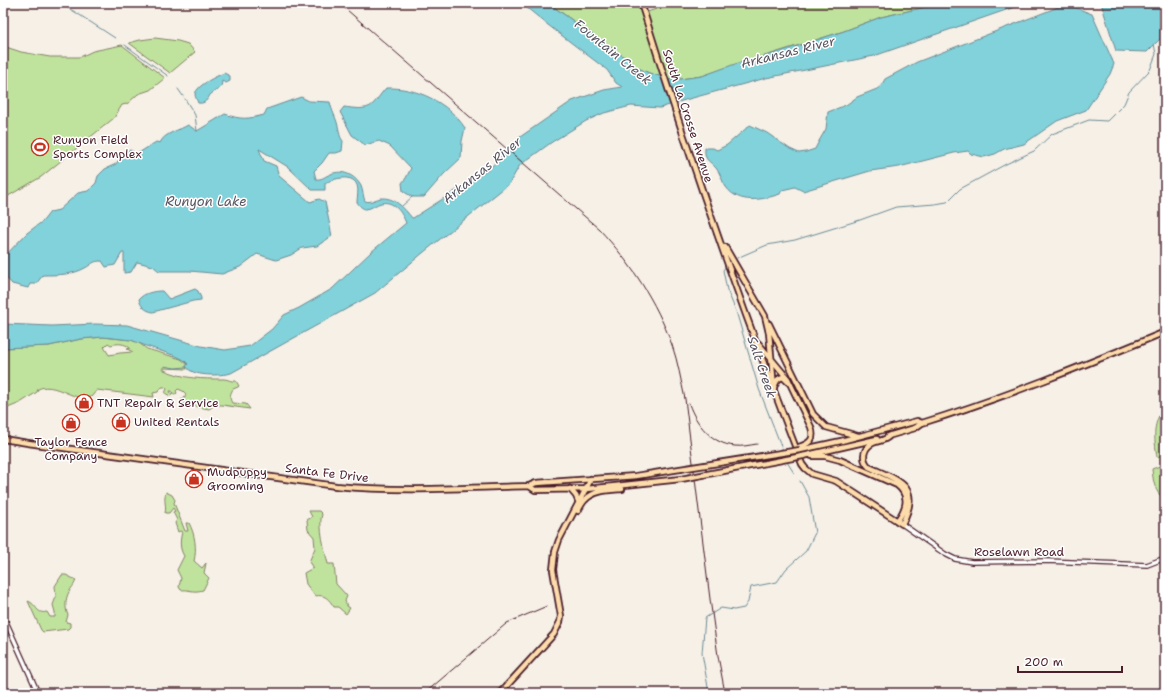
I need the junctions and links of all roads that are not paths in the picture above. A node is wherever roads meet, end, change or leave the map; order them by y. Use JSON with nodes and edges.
{"nodes":[{"id":1,"x":641,"y":3,"type":"edge"},
{"id":2,"x":718,"y":235,"type":"junction"},
{"id":3,"x":765,"y":316,"type":"junction"},
{"id":4,"x":1165,"y":332,"type":"edge"},
{"id":5,"x":756,"y":340,"type":"junction"},
{"id":6,"x":772,"y":359,"type":"junction"},
{"id":7,"x":790,"y":383,"type":"junction"},
{"id":8,"x":774,"y":386,"type":"junction"},
{"id":9,"x":775,"y":396,"type":"junction"},
{"id":10,"x":922,"y":423,"type":"junction"},
{"id":11,"x":890,"y":435,"type":"junction"},
{"id":12,"x":858,"y":436,"type":"junction"},
{"id":13,"x":3,"y":439,"type":"edge"},
{"id":14,"x":794,"y":443,"type":"joint"},
{"id":15,"x":800,"y":449,"type":"junction"},
{"id":16,"x":803,"y":456,"type":"junction"},
{"id":17,"x":592,"y":479,"type":"junction"},
{"id":18,"x":640,"y":484,"type":"junction"},
{"id":19,"x":529,"y":486,"type":"junction"},
{"id":20,"x":570,"y":489,"type":"junction"},
{"id":21,"x":586,"y":489,"type":"junction"},
{"id":22,"x":579,"y":503,"type":"junction"},
{"id":23,"x":897,"y":521,"type":"junction"},
{"id":24,"x":568,"y":523,"type":"junction"},
{"id":25,"x":902,"y":524,"type":"junction"},
{"id":26,"x":1165,"y":558,"type":"edge"},
{"id":27,"x":3,"y":615,"type":"edge"},
{"id":28,"x":38,"y":693,"type":"edge"},
{"id":29,"x":500,"y":693,"type":"edge"}],
"edges":[{"from":1,"to":2,"type":"main road","name":"South La Crosse Avenue"},
{"from":2,"to":3,"type":"main road","name":"South La Crosse Avenue"},
{"from":2,"to":5,"type":"main road","name":"South La Crosse Avenue"},
{"from":3,"to":6,"type":"main road","name":"South La Crosse Avenue"},
{"from":3,"to":12,"type":"main road"},
{"from":4,"to":10,"type":"main road"},
{"from":5,"to":6,"type":"main road"},
{"from":5,"to":9,"type":"main road","name":"South La Crosse Avenue"},
{"from":6,"to":7,"type":"main road"},
{"from":6,"to":8,"type":"main road","name":"South La Crosse Avenue"},
{"from":7,"to":8,"type":"main road"},
{"from":7,"to":15,"type":"main road"},
{"from":8,"to":9,"type":"main road","name":"South La Crosse Avenue"},
{"from":9,"to":14,"type":"main road","name":"South La Crosse Avenue"},
{"from":10,"to":11,"type":"main road"},
{"from":10,"to":12,"type":"main road"},
{"from":11,"to":16,"type":"main road"},
{"from":11,"to":25,"type":"main road"},
{"from":12,"to":15,"type":"main road"},
{"from":13,"to":19,"type":"main road","name":"Santa Fe Drive"},
{"from":14,"to":23,"type":"main road","name":"Roselawn Road"},
{"from":15,"to":17,"type":"main road","bridge":true},
{"from":16,"to":18,"type":"main road","bridge":true},
{"from":16,"to":23,"type":"main road"},
{"from":17,"to":19,"type":"main road"},
{"from":17,"to":21,"type":"main road"},
{"from":18,"to":21,"type":"main road"},
{"from":18,"to":24,"type":"main road"},
{"from":19,"to":20,"type":"main road"},
{"from":20,"to":21,"type":"main road"},
{"from":20,"to":22,"type":"main road"},
{"from":21,"to":22,"type":"main road"},
{"from":22,"to":24,"type":"main road"},
{"from":23,"to":25,"type":"main road","name":"Roselawn Road"},
{"from":24,"to":29,"type":"main road"},
{"from":25,"to":26,"type":"street","name":"Roselawn Road"},
{"from":27,"to":28,"type":"street"}]}
